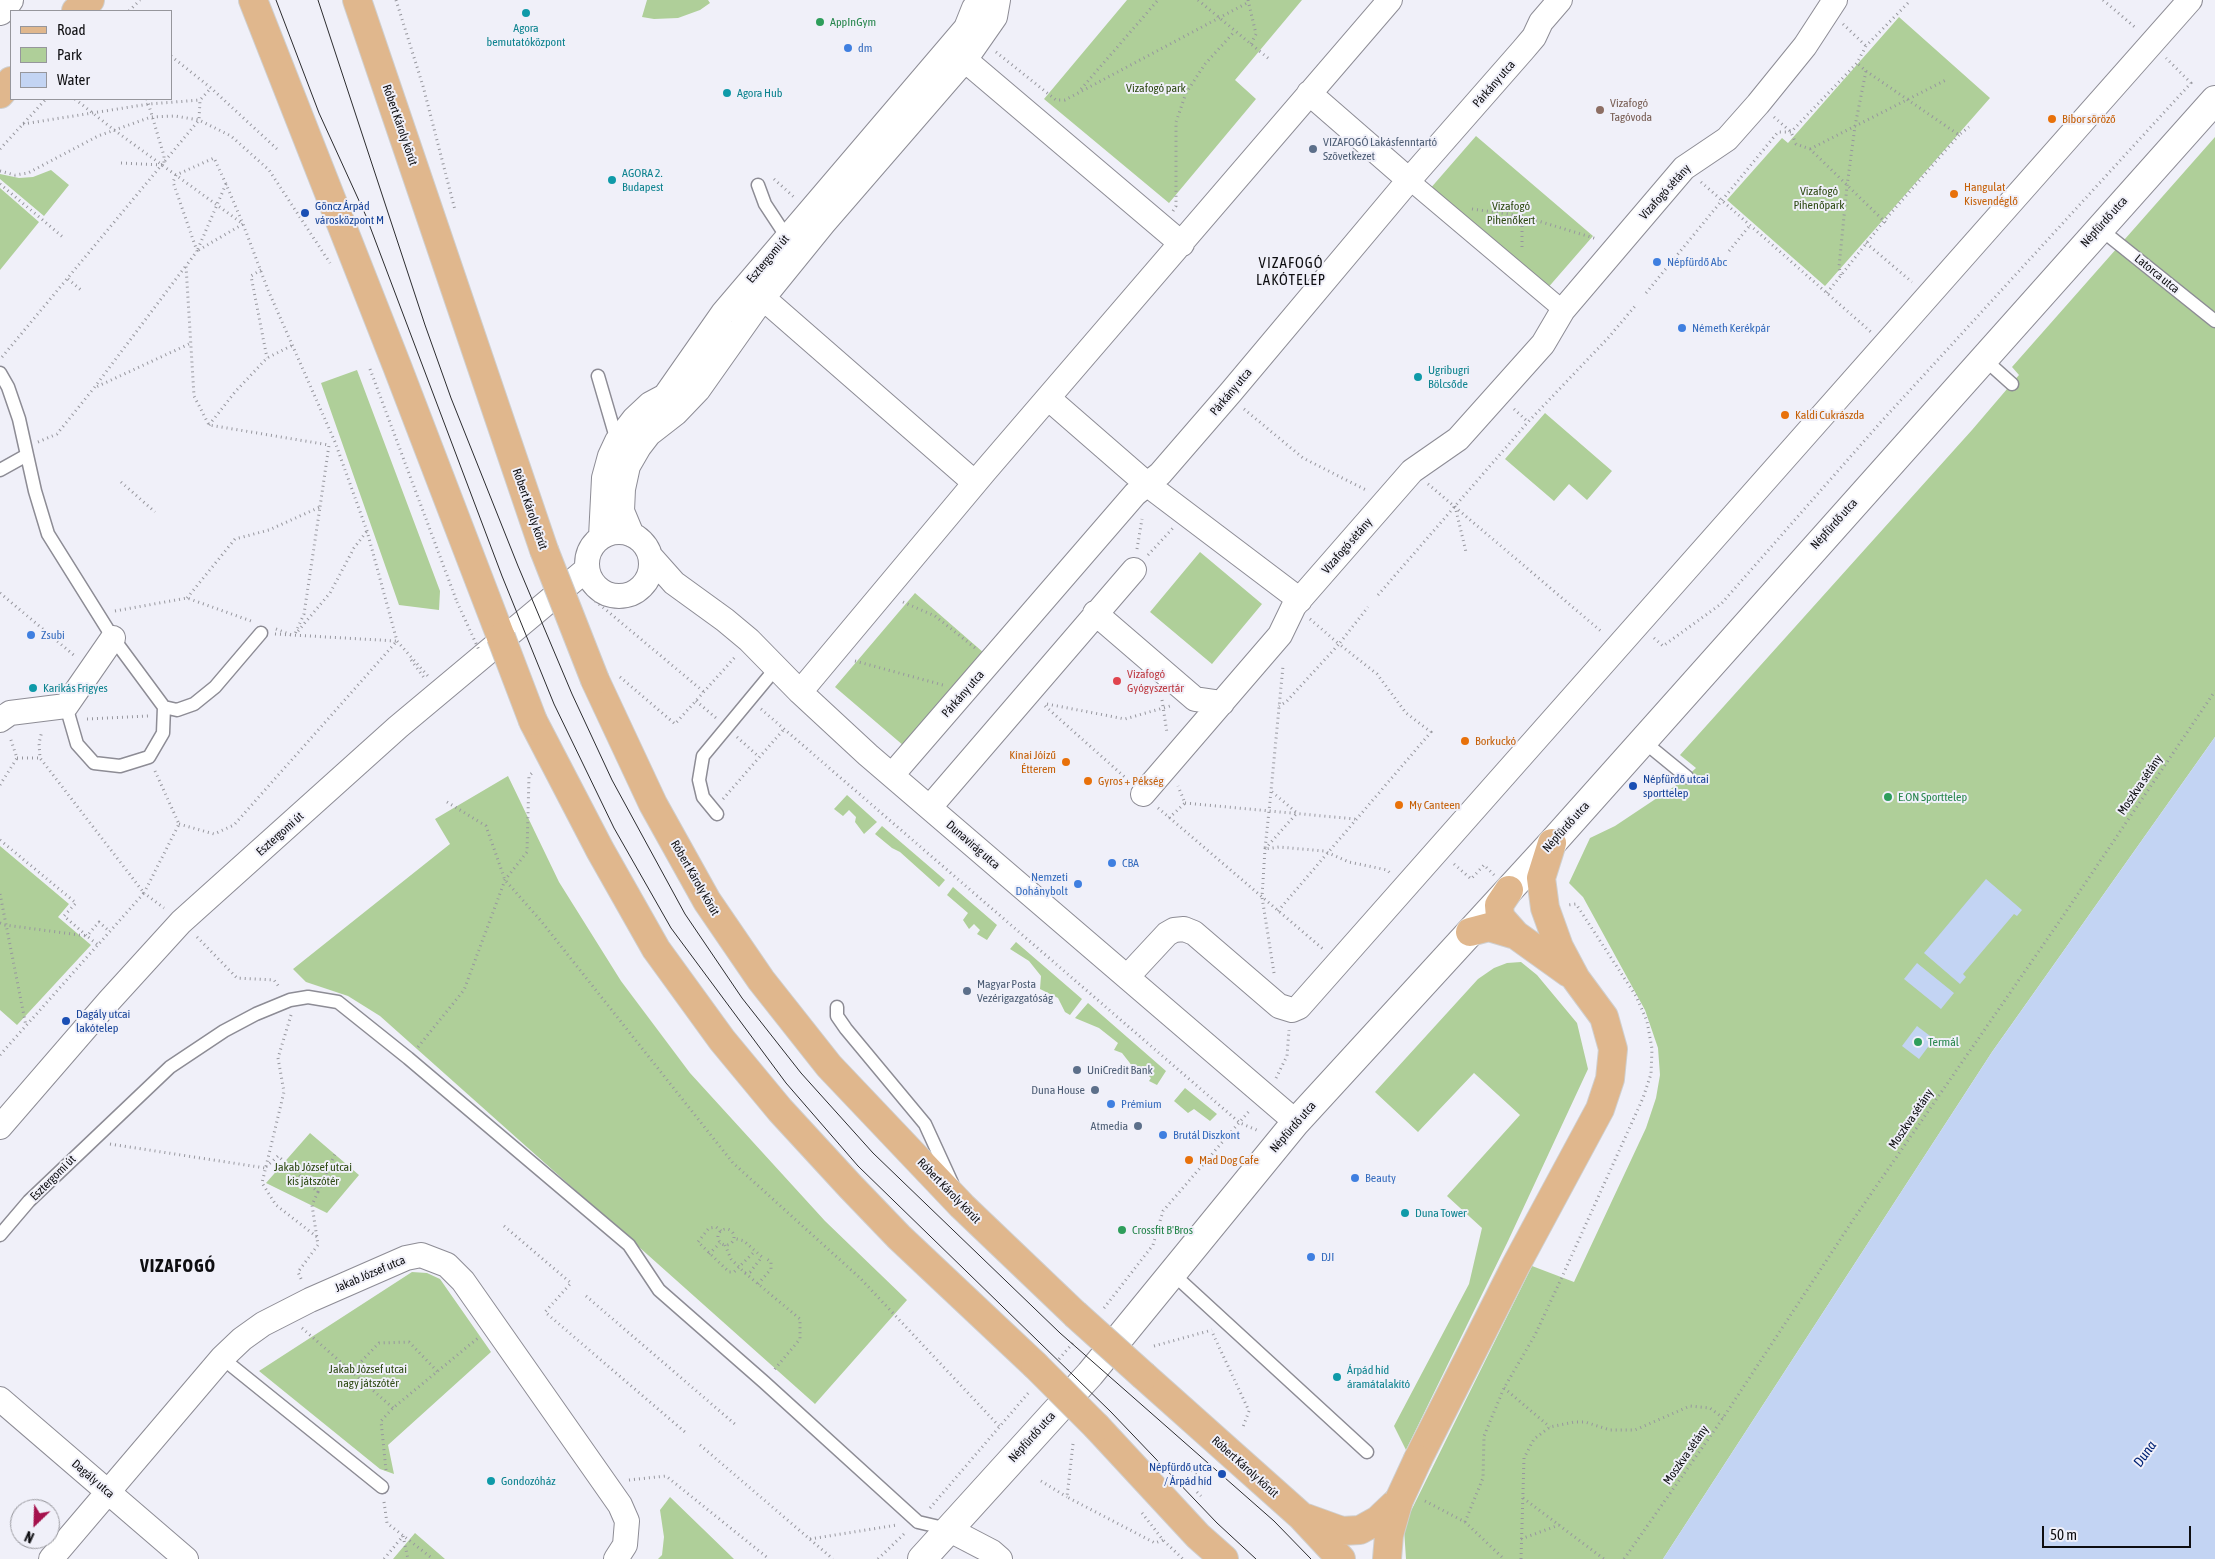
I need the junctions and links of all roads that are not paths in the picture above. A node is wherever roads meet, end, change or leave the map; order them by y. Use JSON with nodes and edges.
{"nodes":[{"id":1,"x":9,"y":0,"type":"edge"},
{"id":2,"x":75,"y":0,"type":"edge"},
{"id":3,"x":90,"y":0,"type":"edge"},
{"id":4,"x":357,"y":0,"type":"edge"},
{"id":5,"x":982,"y":0,"type":"edge"},
{"id":6,"x":998,"y":0,"type":"edge"},
{"id":7,"x":1390,"y":0,"type":"edge"},
{"id":8,"x":1560,"y":0,"type":"edge"},
{"id":9,"x":2190,"y":0,"type":"edge"},
{"id":10,"x":1826,"y":3,"type":"edge"},
{"id":11,"x":252,"y":4,"type":"edge"},
{"id":12,"x":67,"y":10,"type":"edge"},
{"id":13,"x":77,"y":10,"type":"edge"},
{"id":14,"x":0,"y":11,"type":"edge"},
{"id":15,"x":965,"y":60,"type":"junction"},
{"id":16,"x":10,"y":82,"type":"edge"},
{"id":17,"x":1310,"y":93,"type":"junction"},
{"id":18,"x":0,"y":94,"type":"edge"},
{"id":19,"x":2215,"y":100,"type":"edge"},
{"id":20,"x":1409,"y":180,"type":"junction"},
{"id":21,"x":758,"y":185,"type":"dead end"},
{"id":22,"x":2099,"y":228,"type":"junction"},
{"id":23,"x":1173,"y":237,"type":"junction"},
{"id":24,"x":793,"y":245,"type":"junction"},
{"id":25,"x":764,"y":298,"type":"junction"},
{"id":26,"x":1563,"y":310,"type":"junction"},
{"id":27,"x":2215,"y":321,"type":"edge"},
{"id":28,"x":1983,"y":358,"type":"junction"},
{"id":29,"x":0,"y":374,"type":"edge"},
{"id":30,"x":598,"y":376,"type":"dead end"},
{"id":31,"x":2012,"y":384,"type":"dead end"},
{"id":32,"x":1048,"y":398,"type":"junction"},
{"id":33,"x":617,"y":441,"type":"junction"},
{"id":34,"x":26,"y":451,"type":"junction"},
{"id":35,"x":628,"y":466,"type":"junction"},
{"id":36,"x":0,"y":470,"type":"edge"},
{"id":37,"x":975,"y":483,"type":"junction"},
{"id":38,"x":1148,"y":485,"type":"junction"},
{"id":39,"x":632,"y":535,"type":"junction"},
{"id":40,"x":601,"y":537,"type":"junction"},
{"id":41,"x":650,"y":556,"type":"junction"},
{"id":42,"x":1134,"y":570,"type":"road end"},
{"id":43,"x":590,"y":577,"type":"junction"},
{"id":44,"x":637,"y":591,"type":"junction"},
{"id":45,"x":1297,"y":603,"type":"junction"},
{"id":46,"x":1095,"y":614,"type":"junction"},
{"id":47,"x":725,"y":620,"type":"junction"},
{"id":48,"x":262,"y":628,"type":"road end"},
{"id":49,"x":113,"y":638,"type":"junction"},
{"id":50,"x":776,"y":668,"type":"junction"},
{"id":51,"x":800,"y":692,"type":"junction"},
{"id":52,"x":1222,"y":703,"type":"junction"},
{"id":53,"x":66,"y":706,"type":"junction"},
{"id":54,"x":164,"y":707,"type":"junction"},
{"id":55,"x":0,"y":720,"type":"edge"},
{"id":56,"x":1643,"y":741,"type":"junction"},
{"id":57,"x":892,"y":775,"type":"junction"},
{"id":58,"x":1687,"y":777,"type":"dead end"},
{"id":59,"x":1143,"y":794,"type":"road end"},
{"id":60,"x":930,"y":808,"type":"junction"},
{"id":61,"x":715,"y":812,"type":"road end"},
{"id":62,"x":1552,"y":843,"type":"junction"},
{"id":63,"x":1509,"y":890,"type":"junction"},
{"id":64,"x":1470,"y":932,"type":"junction"},
{"id":65,"x":1516,"y":935,"type":"junction"},
{"id":66,"x":1127,"y":977,"type":"junction"},
{"id":67,"x":1576,"y":978,"type":"junction"},
{"id":68,"x":837,"y":1007,"type":"dead end"},
{"id":69,"x":1296,"y":1122,"type":"junction"},
{"id":70,"x":0,"y":1127,"type":"edge"},
{"id":71,"x":962,"y":1206,"type":"junction"},
{"id":72,"x":0,"y":1235,"type":"edge"},
{"id":73,"x":1172,"y":1273,"type":"junction"},
{"id":74,"x":222,"y":1358,"type":"junction"},
{"id":75,"x":0,"y":1399,"type":"edge"},
{"id":76,"x":1367,"y":1452,"type":"dead end"},
{"id":77,"x":382,"y":1487,"type":"road end"},
{"id":78,"x":107,"y":1492,"type":"junction"},
{"id":79,"x":1411,"y":1500,"type":"junction"},
{"id":80,"x":1301,"y":1516,"type":"junction"},
{"id":81,"x":948,"y":1529,"type":"junction"},
{"id":82,"x":1198,"y":1536,"type":"junction"},
{"id":83,"x":51,"y":1559,"type":"edge"},
{"id":84,"x":186,"y":1559,"type":"edge"},
{"id":85,"x":616,"y":1559,"type":"edge"},
{"id":86,"x":922,"y":1559,"type":"edge"},
{"id":87,"x":1000,"y":1559,"type":"edge"},
{"id":88,"x":1214,"y":1559,"type":"edge"},
{"id":89,"x":1224,"y":1559,"type":"edge"},
{"id":90,"x":1340,"y":1559,"type":"edge"},
{"id":91,"x":1386,"y":1559,"type":"edge"}],
"edges":[{"from":1,"to":14,"type":"street"},
{"from":2,"to":12,"type":"main road"},
{"from":3,"to":13,"type":"main road"},
{"from":4,"to":71,"type":"main road","name":"Róbert Károly körút","bridge":true},
{"from":5,"to":24,"type":"street","name":"Esztergomi út"},
{"from":6,"to":15,"type":"street","name":"Esztergomi út"},
{"from":7,"to":17,"type":"street"},
{"from":8,"to":20,"type":"street","name":"Párkány utca"},
{"from":9,"to":66,"type":"street"},
{"from":10,"to":26,"type":"street","name":"Vizafogó sétány"},
{"from":11,"to":82,"type":"main road","bridge":true},
{"from":15,"to":23,"type":"street"},
{"from":15,"to":24,"type":"street","name":"Esztergomi út"},
{"from":16,"to":18,"type":"main road"},
{"from":17,"to":20,"type":"street"},
{"from":17,"to":23,"type":"street"},
{"from":19,"to":22,"type":"street","name":"Népfürdő utca"},
{"from":20,"to":26,"type":"street"},
{"from":20,"to":38,"type":"street","name":"Párkány utca"},
{"from":21,"to":24,"type":"lane"},
{"from":22,"to":27,"type":"lane","name":"Latorca utca"},
{"from":22,"to":28,"type":"street","name":"Népfürdő utca"},
{"from":23,"to":32,"type":"street"},
{"from":24,"to":25,"type":"street","name":"Esztergomi út"},
{"from":24,"to":33,"type":"street","name":"Esztergomi út"},
{"from":25,"to":35,"type":"street","name":"Esztergomi út"},
{"from":25,"to":37,"type":"street","name":"Esztergomi út"},
{"from":26,"to":45,"type":"street","name":"Vizafogó sétány"},
{"from":28,"to":31,"type":"lane"},
{"from":28,"to":56,"type":"street","name":"Népfürdő utca"},
{"from":29,"to":34,"type":"lane"},
{"from":30,"to":33,"type":"lane"},
{"from":32,"to":37,"type":"street"},
{"from":32,"to":38,"type":"street"},
{"from":33,"to":35,"type":"lane"},
{"from":33,"to":40,"type":"street","name":"Esztergomi út"},
{"from":34,"to":36,"type":"lane"},
{"from":34,"to":49,"type":"lane"},
{"from":35,"to":39,"type":"street","name":"Esztergomi út"},
{"from":37,"to":51,"type":"street"},
{"from":38,"to":45,"type":"street"},
{"from":38,"to":57,"type":"street","name":"Párkány utca"},
{"from":39,"to":40,"type":"street"},
{"from":39,"to":41,"type":"street","name":"Esztergomi út"},
{"from":40,"to":43,"type":"street"},
{"from":41,"to":44,"type":"street"},
{"from":41,"to":47,"type":"street","name":"Dunavirág utca"},
{"from":42,"to":46,"type":"street"},
{"from":43,"to":44,"type":"street"},
{"from":43,"to":70,"type":"street","name":"Esztergomi út"},
{"from":44,"to":47,"type":"street","name":"Dunavirág utca"},
{"from":45,"to":52,"type":"street","name":"Vizafogó sétány"},
{"from":46,"to":52,"type":"street"},
{"from":46,"to":60,"type":"street"},
{"from":47,"to":50,"type":"street","name":"Dunavirág utca"},
{"from":48,"to":54,"type":"lane"},
{"from":49,"to":53,"type":"street"},
{"from":49,"to":54,"type":"lane"},
{"from":50,"to":51,"type":"street","name":"Dunavirág utca"},
{"from":50,"to":61,"type":"lane"},
{"from":51,"to":57,"type":"street","name":"Dunavirág utca"},
{"from":52,"to":59,"type":"street","name":"Vizafogó sétány"},
{"from":53,"to":54,"type":"lane"},
{"from":53,"to":55,"type":"street"},
{"from":56,"to":58,"type":"lane"},
{"from":56,"to":62,"type":"street","name":"Népfürdő utca"},
{"from":57,"to":60,"type":"street","name":"Dunavirág utca"},
{"from":60,"to":66,"type":"street","name":"Dunavirág utca"},
{"from":62,"to":63,"type":"street","name":"Népfürdő utca"},
{"from":62,"to":67,"type":"main road"},
{"from":63,"to":64,"type":"street","name":"Népfürdő utca"},
{"from":63,"to":65,"type":"main road"},
{"from":64,"to":65,"type":"main road"},
{"from":64,"to":69,"type":"street","name":"Népfürdő utca"},
{"from":65,"to":67,"type":"main road"},
{"from":66,"to":69,"type":"street","name":"Dunavirág utca"},
{"from":67,"to":79,"type":"main road","bridge":true},
{"from":68,"to":71,"type":"lane"},
{"from":69,"to":73,"type":"street","name":"Népfürdő utca"},
{"from":71,"to":80,"type":"main road","name":"Róbert Károly körút","bridge":true},
{"from":72,"to":81,"type":"lane","name":"Esztergomi út"},
{"from":73,"to":76,"type":"lane"},
{"from":73,"to":81,"type":"street","name":"Népfürdő utca"},
{"from":74,"to":77,"type":"lane"},
{"from":74,"to":78,"type":"street","name":"Jakab József utca"},
{"from":74,"to":85,"type":"street","name":"Jakab József utca"},
{"from":75,"to":78,"type":"street","name":"Dagály utca"},
{"from":78,"to":83,"type":"street","name":"Jakab József utca"},
{"from":78,"to":84,"type":"street","name":"Dagály utca"},
{"from":79,"to":80,"type":"main road"},
{"from":79,"to":91,"type":"main road"},
{"from":80,"to":90,"type":"main road","name":"Róbert Károly körút"},
{"from":81,"to":86,"type":"street","name":"Népfürdő utca"},
{"from":81,"to":87,"type":"street"},
{"from":82,"to":88,"type":"main road"},
{"from":82,"to":89,"type":"main road"}]}
